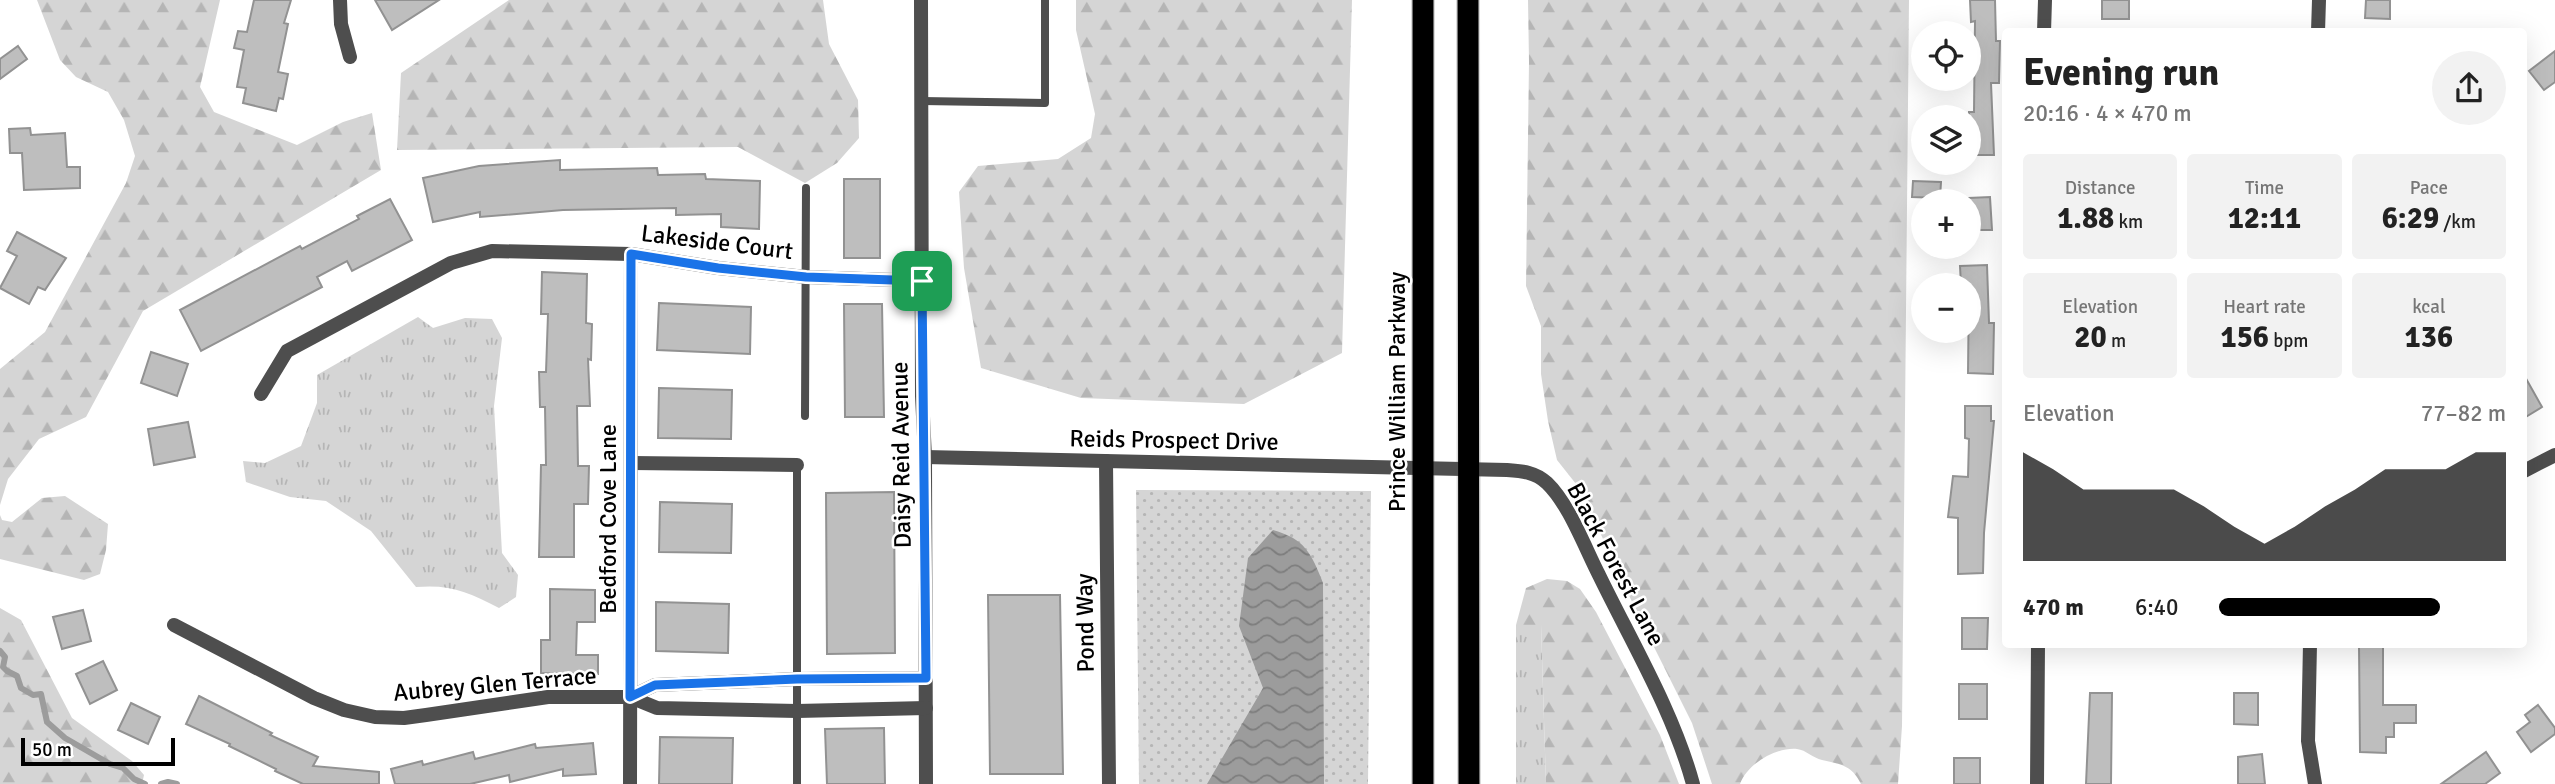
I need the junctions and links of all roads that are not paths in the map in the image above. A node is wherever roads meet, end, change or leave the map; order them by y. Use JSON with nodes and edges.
{"nodes":[{"id":1,"x":340,"y":0,"type":"edge"},
{"id":2,"x":921,"y":0,"type":"edge"},
{"id":3,"x":1045,"y":0,"type":"edge"},
{"id":4,"x":1423,"y":0,"type":"edge"},
{"id":5,"x":1468,"y":0,"type":"edge"},
{"id":6,"x":2045,"y":0,"type":"edge"},
{"id":7,"x":2319,"y":0,"type":"edge"},
{"id":8,"x":2044,"y":28,"type":"edge"},
{"id":9,"x":2318,"y":28,"type":"edge"},
{"id":10,"x":350,"y":57,"type":"dead end"},
{"id":11,"x":922,"y":101,"type":"junction"},
{"id":12,"x":806,"y":188,"type":"dead end"},
{"id":13,"x":631,"y":254,"type":"junction"},
{"id":14,"x":806,"y":277,"type":"junction"},
{"id":15,"x":922,"y":281,"type":"junction"},
{"id":16,"x":261,"y":394,"type":"dead end"},
{"id":17,"x":805,"y":416,"type":"dead end"},
{"id":18,"x":2555,"y":455,"type":"edge"},
{"id":19,"x":925,"y":457,"type":"junction"},
{"id":20,"x":1106,"y":461,"type":"junction"},
{"id":21,"x":632,"y":463,"type":"junction"},
{"id":22,"x":797,"y":465,"type":"joint"},
{"id":23,"x":1423,"y":469,"type":"junction"},
{"id":24,"x":2527,"y":469,"type":"edge"},
{"id":25,"x":1468,"y":470,"type":"junction"},
{"id":26,"x":174,"y":625,"type":"dead end"},
{"id":27,"x":2038,"y":648,"type":"edge"},
{"id":28,"x":2310,"y":648,"type":"edge"},
{"id":29,"x":926,"y":678,"type":"junction"},
{"id":30,"x":797,"y":679,"type":"junction"},
{"id":31,"x":630,"y":697,"type":"junction"},
{"id":32,"x":926,"y":708,"type":"junction"},
{"id":33,"x":797,"y":711,"type":"junction"},
{"id":34,"x":630,"y":784,"type":"edge"},
{"id":35,"x":797,"y":784,"type":"edge"},
{"id":36,"x":926,"y":784,"type":"edge"},
{"id":37,"x":1110,"y":784,"type":"edge"},
{"id":38,"x":1423,"y":784,"type":"edge"},
{"id":39,"x":1469,"y":784,"type":"edge"},
{"id":40,"x":1693,"y":784,"type":"edge"},
{"id":41,"x":2037,"y":784,"type":"edge"},
{"id":42,"x":2315,"y":784,"type":"edge"}],
"edges":[{"from":1,"to":10,"type":"street"},
{"from":2,"to":11,"type":"street","name":"Daisy Reid Avenue"},
{"from":3,"to":11,"type":"lane"},
{"from":4,"to":23,"type":"highway","name":"Prince William Parkway"},
{"from":5,"to":25,"type":"highway"},
{"from":6,"to":8,"type":"street"},
{"from":7,"to":9,"type":"street"},
{"from":11,"to":15,"type":"street","name":"Daisy Reid Avenue"},
{"from":12,"to":14,"type":"lane"},
{"from":13,"to":14,"type":"street","name":"Lakeside Court"},
{"from":13,"to":16,"type":"street","name":"Lakeside Court"},
{"from":13,"to":21,"type":"street","name":"Bedford Cove Lane"},
{"from":14,"to":15,"type":"street","name":"Lakeside Court"},
{"from":14,"to":17,"type":"lane"},
{"from":15,"to":19,"type":"street","name":"Daisy Reid Avenue"},
{"from":18,"to":24,"type":"street"},
{"from":19,"to":20,"type":"street","name":"Reids Prospect Drive"},
{"from":19,"to":29,"type":"street","name":"Daisy Reid Avenue"},
{"from":20,"to":23,"type":"street","name":"Reids Prospect Drive"},
{"from":20,"to":37,"type":"street","name":"Pond Way"},
{"from":21,"to":22,"type":"street"},
{"from":21,"to":31,"type":"street","name":"Bedford Cove Lane"},
{"from":22,"to":30,"type":"lane"},
{"from":23,"to":25,"type":"street","name":"Black Forest Lane"},
{"from":23,"to":38,"type":"highway","name":"Prince William Parkway"},
{"from":25,"to":39,"type":"highway"},
{"from":25,"to":40,"type":"street","name":"Black Forest Lane"},
{"from":26,"to":31,"type":"street","name":"Aubrey Glen Terrace"},
{"from":27,"to":41,"type":"street"},
{"from":28,"to":42,"type":"street"},
{"from":29,"to":30,"type":"street"},
{"from":29,"to":32,"type":"street","name":"Daisy Reid Avenue"},
{"from":30,"to":31,"type":"street"},
{"from":30,"to":33,"type":"lane"},
{"from":31,"to":33,"type":"street"},
{"from":31,"to":34,"type":"street","name":"Bedford Cove Lane"},
{"from":32,"to":33,"type":"street"},
{"from":32,"to":36,"type":"street","name":"Daisy Reid Avenue"},
{"from":33,"to":35,"type":"lane"}]}
